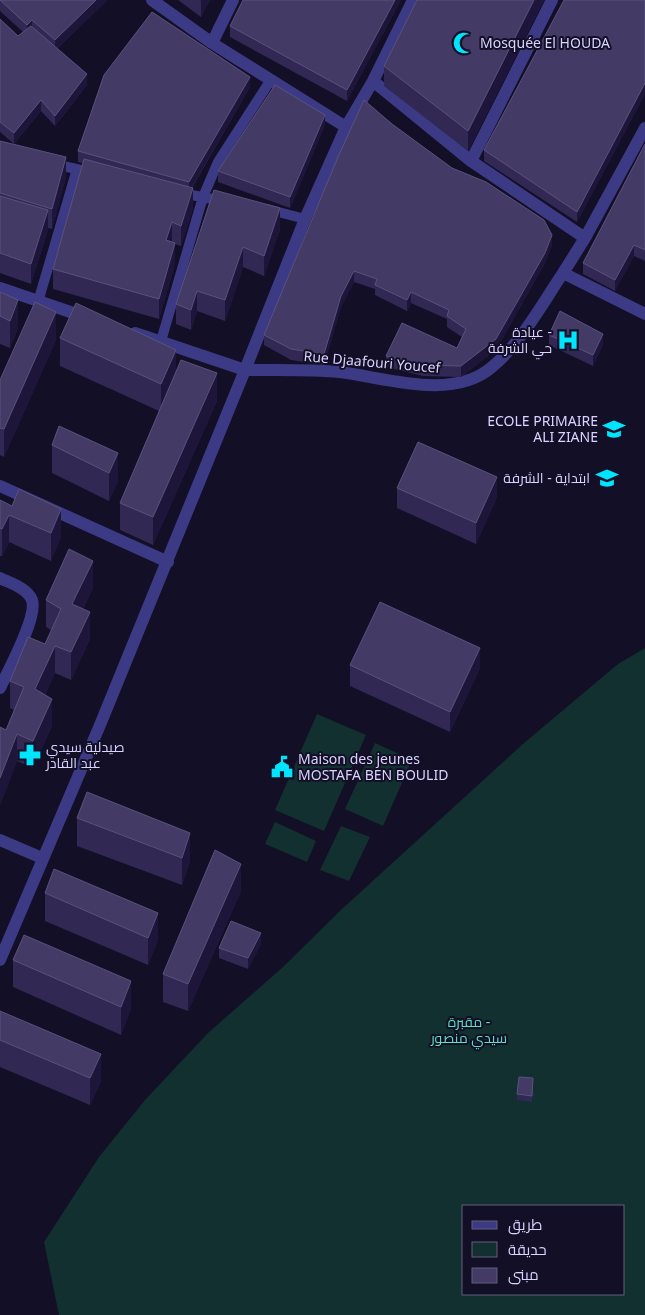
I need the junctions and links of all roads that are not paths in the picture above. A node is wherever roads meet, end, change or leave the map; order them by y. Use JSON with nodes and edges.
{"nodes":[{"id":1,"x":152,"y":0,"type":"edge"},
{"id":2,"x":233,"y":0,"type":"edge"},
{"id":3,"x":413,"y":0,"type":"edge"},
{"id":4,"x":552,"y":0,"type":"edge"},
{"id":5,"x":212,"y":42,"type":"junction"},
{"id":6,"x":373,"y":80,"type":"junction"},
{"id":7,"x":270,"y":81,"type":"junction"},
{"id":8,"x":346,"y":127,"type":"junction"},
{"id":9,"x":645,"y":128,"type":"edge"},
{"id":10,"x":471,"y":161,"type":"junction"},
{"id":11,"x":43,"y":162,"type":"edge"},
{"id":12,"x":77,"y":170,"type":"junction"},
{"id":13,"x":106,"y":176,"type":"edge"},
{"id":14,"x":174,"y":191,"type":"edge"},
{"id":15,"x":203,"y":197,"type":"junction"},
{"id":16,"x":231,"y":202,"type":"edge"},
{"id":17,"x":260,"y":208,"type":"edge"},
{"id":18,"x":305,"y":218,"type":"junction"},
{"id":19,"x":585,"y":238,"type":"junction"},
{"id":20,"x":563,"y":272,"type":"junction"},
{"id":21,"x":0,"y":288,"type":"edge"},
{"id":22,"x":38,"y":302,"type":"junction"},
{"id":23,"x":645,"y":314,"type":"edge"},
{"id":24,"x":104,"y":323,"type":"edge"},
{"id":25,"x":123,"y":329,"type":"edge"},
{"id":26,"x":161,"y":341,"type":"junction"},
{"id":27,"x":245,"y":370,"type":"junction"},
{"id":28,"x":0,"y":486,"type":"edge"},
{"id":29,"x":168,"y":562,"type":"junction"},
{"id":30,"x":0,"y":578,"type":"edge"},
{"id":31,"x":0,"y":688,"type":"edge"},
{"id":32,"x":0,"y":840,"type":"edge"},
{"id":33,"x":42,"y":858,"type":"junction"},
{"id":34,"x":3,"y":944,"type":"edge"},
{"id":35,"x":0,"y":960,"type":"edge"}],
"edges":[{"from":1,"to":5,"type":"street"},
{"from":2,"to":5,"type":"street"},
{"from":3,"to":6,"type":"street"},
{"from":4,"to":10,"type":"street"},
{"from":5,"to":7,"type":"street"},
{"from":6,"to":8,"type":"street"},
{"from":6,"to":10,"type":"street"},
{"from":7,"to":8,"type":"street"},
{"from":7,"to":15,"type":"lane"},
{"from":8,"to":18,"type":"street"},
{"from":9,"to":19,"type":"street","name":"Rue Djaafouri Youcef"},
{"from":10,"to":19,"type":"street"},
{"from":11,"to":12,"type":"lane"},
{"from":12,"to":13,"type":"lane"},
{"from":12,"to":22,"type":"lane"},
{"from":14,"to":15,"type":"lane"},
{"from":15,"to":16,"type":"lane"},
{"from":15,"to":26,"type":"lane"},
{"from":17,"to":18,"type":"lane"},
{"from":18,"to":27,"type":"street"},
{"from":19,"to":20,"type":"street","name":"Rue Djaafouri Youcef"},
{"from":20,"to":23,"type":"street"},
{"from":20,"to":27,"type":"street","name":"Rue Djaafouri Youcef"},
{"from":21,"to":22,"type":"street"},
{"from":22,"to":24,"type":"street"},
{"from":25,"to":26,"type":"street","name":"Rue Djaafouri Youcef"},
{"from":26,"to":27,"type":"street","name":"Rue Djaafouri Youcef"},
{"from":27,"to":29,"type":"street"},
{"from":28,"to":29,"type":"street"},
{"from":29,"to":33,"type":"street"},
{"from":30,"to":31,"type":"street"},
{"from":32,"to":33,"type":"street"},
{"from":33,"to":34,"type":"street"},
{"from":34,"to":35,"type":"street"}]}
